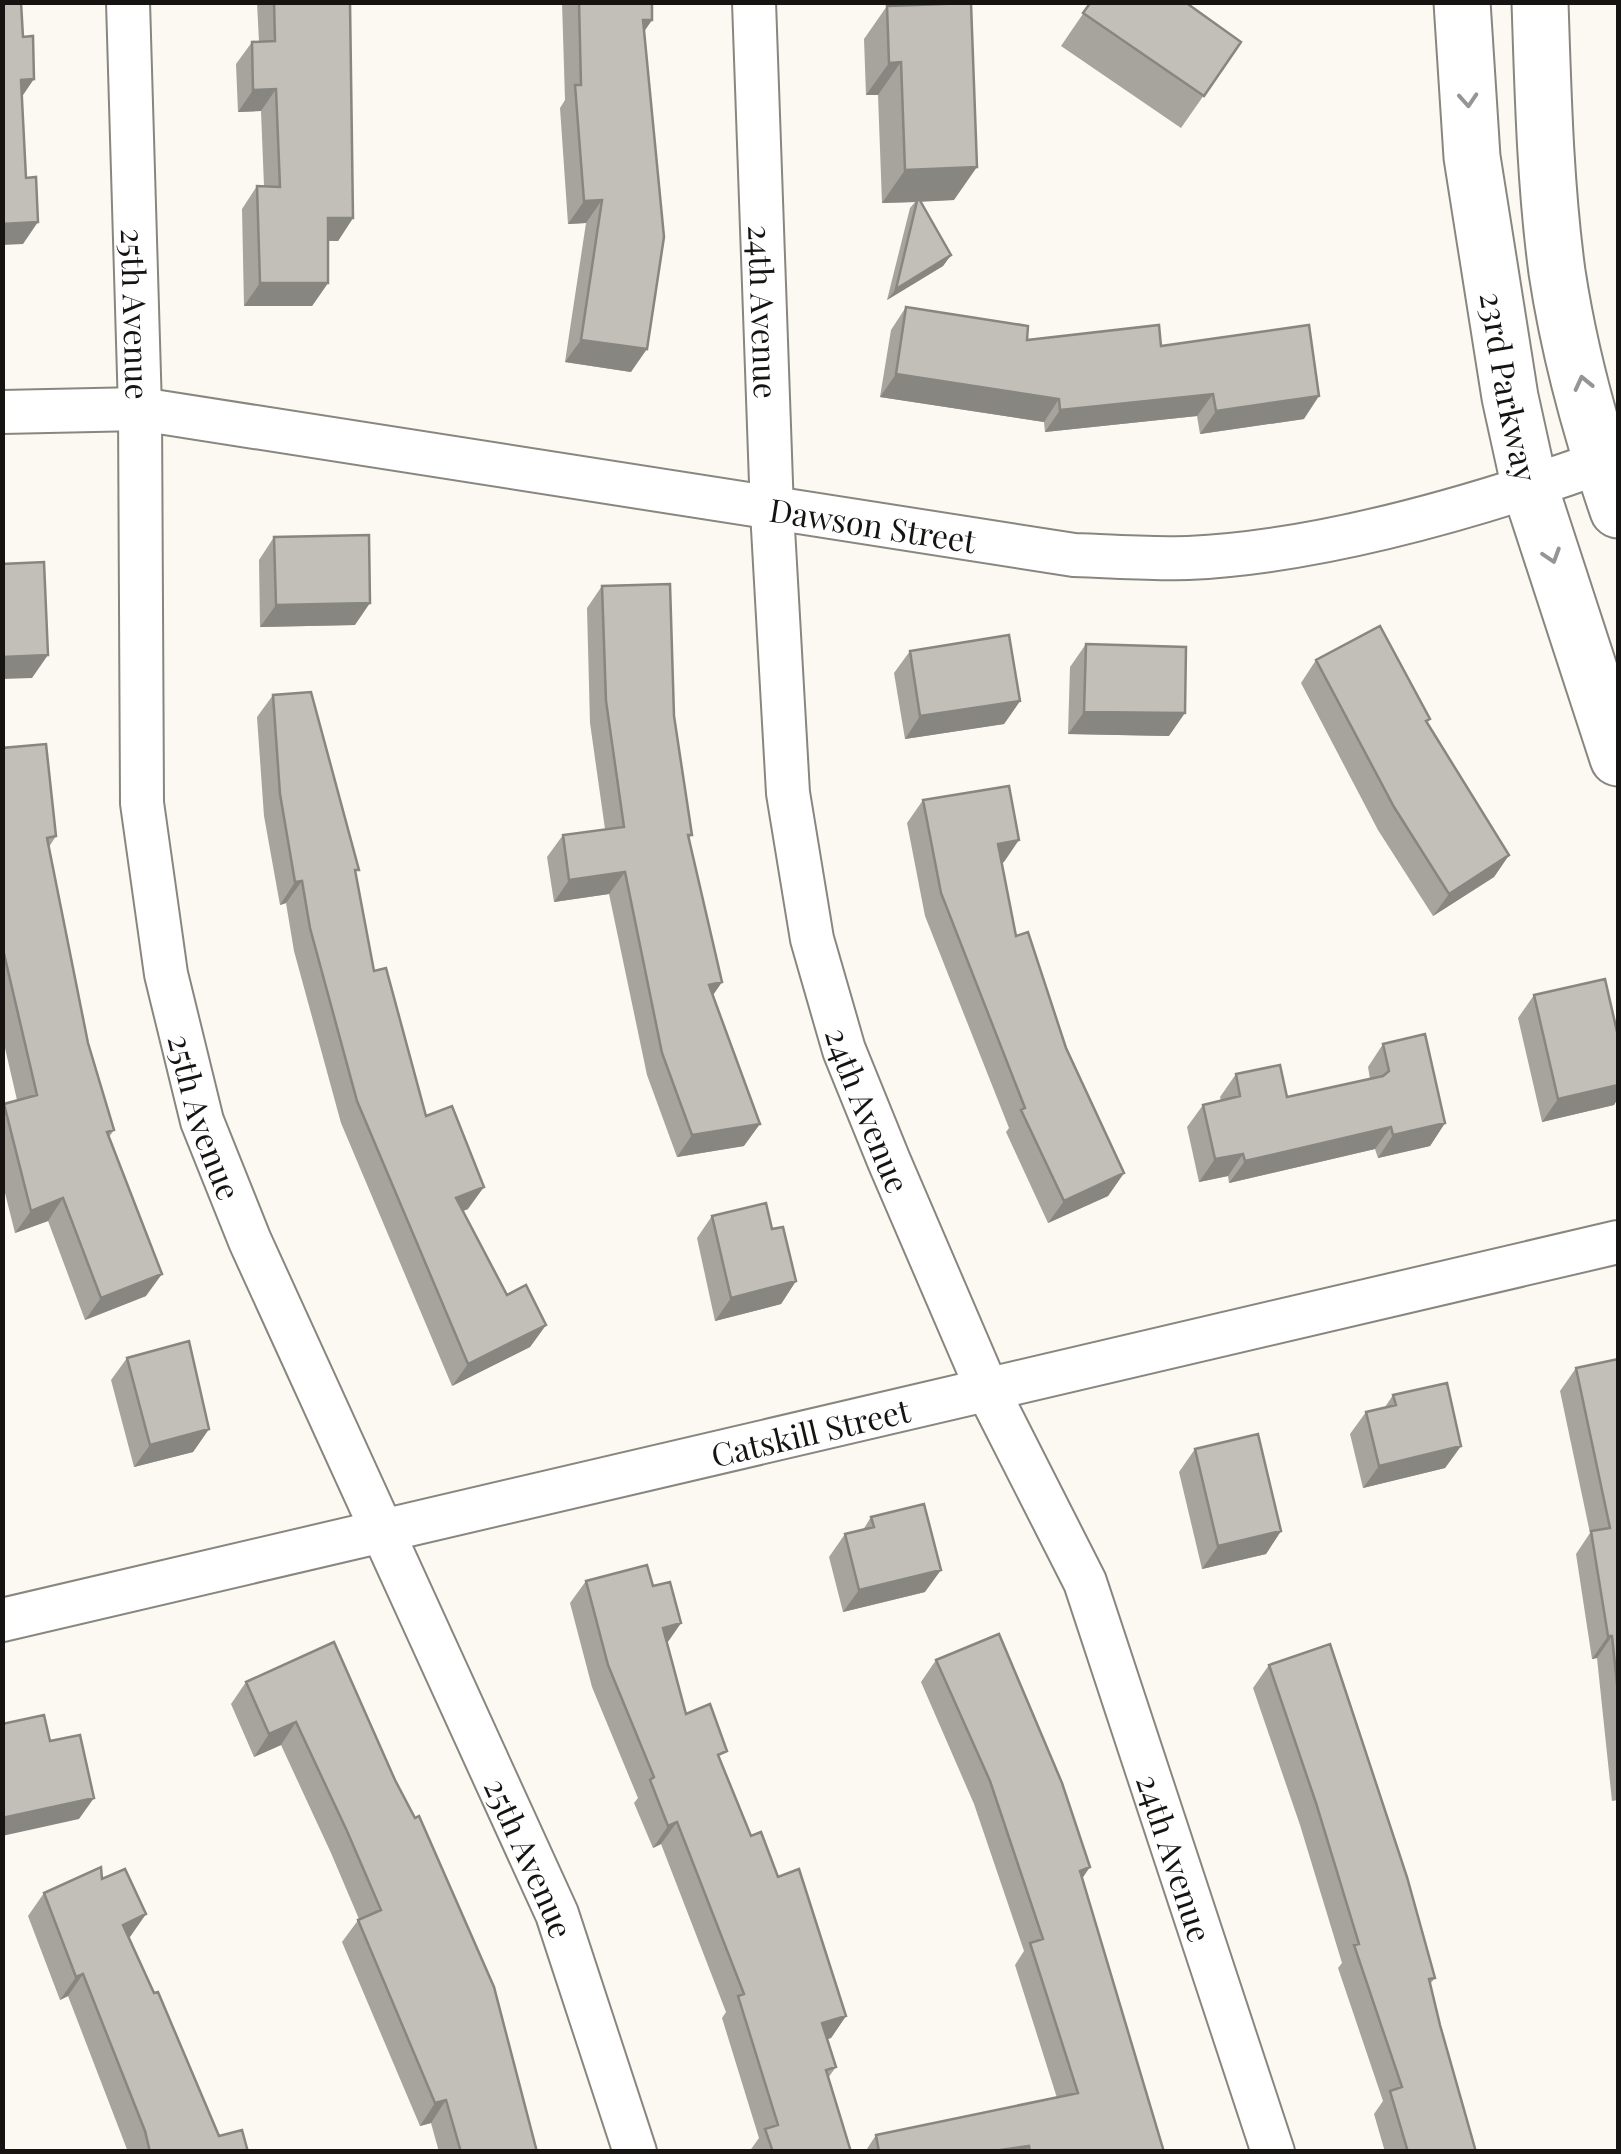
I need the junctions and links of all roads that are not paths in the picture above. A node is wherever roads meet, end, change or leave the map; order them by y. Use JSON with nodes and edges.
{"nodes":[{"id":1,"x":128,"y":2,"type":"edge"},
{"id":2,"x":754,"y":2,"type":"edge"},
{"id":3,"x":1462,"y":2,"type":"edge"},
{"id":4,"x":1540,"y":2,"type":"edge"},
{"id":5,"x":140,"y":410,"type":"junction"},
{"id":6,"x":2,"y":412,"type":"edge"},
{"id":7,"x":1610,"y":486,"type":"edge"},
{"id":8,"x":1530,"y":488,"type":"junction"},
{"id":9,"x":772,"y":511,"type":"junction"},
{"id":10,"x":1618,"y":758,"type":"edge"},
{"id":11,"x":1618,"y":1242,"type":"edge"},
{"id":12,"x":987,"y":1389,"type":"junction"},
{"id":13,"x":382,"y":1530,"type":"junction"},
{"id":14,"x":2,"y":1620,"type":"edge"},
{"id":15,"x":636,"y":2152,"type":"edge"},
{"id":16,"x":1273,"y":2152,"type":"edge"}],
"edges":[{"from":1,"to":5,"type":"street","name":"25th Avenue"},
{"from":2,"to":9,"type":"street","name":"24th Avenue"},
{"from":3,"to":8,"type":"street","name":"23rd Parkway","one_way":true},
{"from":7,"to":4,"type":"street","name":"23rd Parkway","one_way":true},
{"from":5,"to":6,"type":"street","name":"Dawson Street"},
{"from":5,"to":9,"type":"street","name":"Dawson Street"},
{"from":5,"to":13,"type":"street","name":"25th Avenue"},
{"from":7,"to":8,"type":"street","name":"Dawson Street"},
{"from":8,"to":9,"type":"street","name":"Dawson Street"},
{"from":8,"to":10,"type":"street","name":"23rd Parkway","one_way":true},
{"from":9,"to":12,"type":"street","name":"24th Avenue"},
{"from":11,"to":12,"type":"street","name":"Catskill Street"},
{"from":12,"to":13,"type":"street","name":"Catskill Street"},
{"from":12,"to":16,"type":"street","name":"24th Avenue"},
{"from":13,"to":14,"type":"street","name":"Catskill Street"},
{"from":13,"to":15,"type":"street","name":"25th Avenue"}]}
